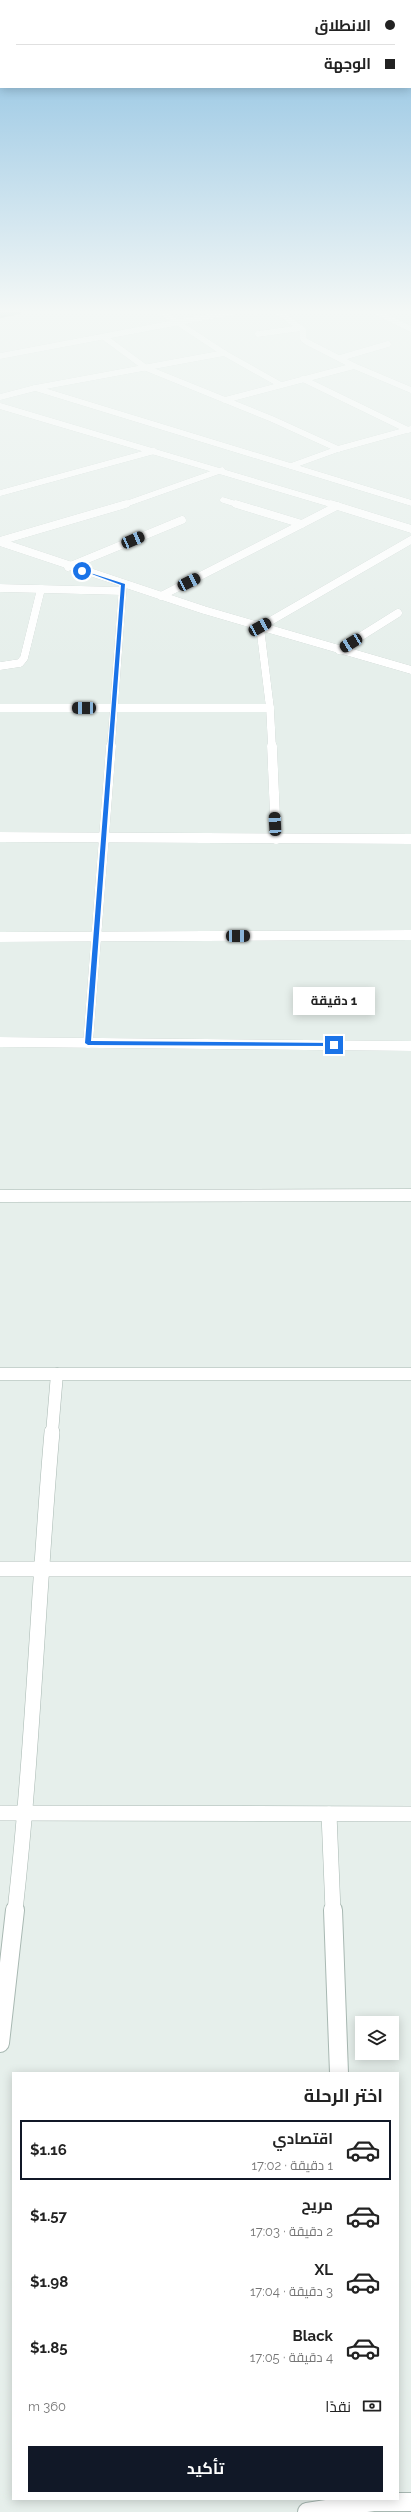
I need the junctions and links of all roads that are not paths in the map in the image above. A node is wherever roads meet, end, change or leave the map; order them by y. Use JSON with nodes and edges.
{"nodes":[{"id":1,"x":77,"y":428,"type":"edge"},
{"id":2,"x":167,"y":428,"type":"edge"},
{"id":3,"x":290,"y":428,"type":"edge"},
{"id":4,"x":409,"y":430,"type":"edge"},
{"id":5,"x":338,"y":449,"type":"junction"},
{"id":6,"x":155,"y":451,"type":"junction"},
{"id":7,"x":291,"y":466,"type":"junction"},
{"id":8,"x":222,"y":470,"type":"junction"},
{"id":9,"x":0,"y":493,"type":"edge"},
{"id":10,"x":223,"y":500,"type":"dead end"},
{"id":11,"x":411,"y":503,"type":"edge"},
{"id":12,"x":337,"y":506,"type":"junction"},
{"id":13,"x":182,"y":520,"type":"dead end"},
{"id":14,"x":302,"y":524,"type":"junction"},
{"id":15,"x":411,"y":529,"type":"edge"},
{"id":16,"x":411,"y":540,"type":"edge"},
{"id":17,"x":0,"y":542,"type":"edge"},
{"id":18,"x":68,"y":567,"type":"junction"},
{"id":19,"x":0,"y":588,"type":"edge"},
{"id":20,"x":122,"y":588,"type":"junction"},
{"id":21,"x":41,"y":589,"type":"junction"},
{"id":22,"x":161,"y":596,"type":"junction"},
{"id":23,"x":398,"y":613,"type":"dead end"},
{"id":24,"x":260,"y":627,"type":"junction"},
{"id":25,"x":339,"y":650,"type":"junction"},
{"id":26,"x":0,"y":666,"type":"edge"},
{"id":27,"x":411,"y":670,"type":"edge"},
{"id":28,"x":0,"y":708,"type":"edge"},
{"id":29,"x":113,"y":708,"type":"junction"},
{"id":30,"x":270,"y":708,"type":"junction"},
{"id":31,"x":0,"y":837,"type":"edge"},
{"id":32,"x":103,"y":837,"type":"junction"},
{"id":33,"x":276,"y":838,"type":"junction"},
{"id":34,"x":411,"y":839,"type":"edge"},
{"id":35,"x":411,"y":935,"type":"edge"},
{"id":36,"x":0,"y":937,"type":"edge"},
{"id":37,"x":96,"y":937,"type":"junction"},
{"id":38,"x":0,"y":1042,"type":"edge"},
{"id":39,"x":88,"y":1043,"type":"junction"},
{"id":40,"x":411,"y":1046,"type":"edge"},
{"id":41,"x":411,"y":1195,"type":"edge"},
{"id":42,"x":0,"y":1196,"type":"edge"},
{"id":43,"x":0,"y":1374,"type":"edge"},
{"id":44,"x":57,"y":1374,"type":"junction"},
{"id":45,"x":411,"y":1374,"type":"edge"},
{"id":46,"x":0,"y":1569,"type":"edge"},
{"id":47,"x":40,"y":1569,"type":"junction"},
{"id":48,"x":411,"y":1569,"type":"edge"},
{"id":49,"x":0,"y":1813,"type":"edge"},
{"id":50,"x":26,"y":1813,"type":"junction"},
{"id":51,"x":329,"y":1814,"type":"junction"},
{"id":52,"x":411,"y":1814,"type":"edge"},
{"id":53,"x":0,"y":2043,"type":"edge"},
{"id":54,"x":339,"y":2072,"type":"edge"},
{"id":55,"x":356,"y":2501,"type":"edge"},
{"id":56,"x":411,"y":2502,"type":"edge"},
{"id":57,"x":307,"y":2512,"type":"edge"}],
"edges":[{"from":1,"to":6,"type":"street"},
{"from":2,"to":7,"type":"street"},
{"from":3,"to":5,"type":"street"},
{"from":4,"to":5,"type":"street"},
{"from":5,"to":7,"type":"street"},
{"from":6,"to":8,"type":"street"},
{"from":6,"to":9,"type":"street"},
{"from":7,"to":11,"type":"street"},
{"from":8,"to":12,"type":"street"},
{"from":8,"to":17,"type":"street"},
{"from":10,"to":14,"type":"street"},
{"from":12,"to":14,"type":"street"},
{"from":12,"to":15,"type":"street"},
{"from":13,"to":18,"type":"street"},
{"from":14,"to":22,"type":"street"},
{"from":16,"to":24,"type":"street"},
{"from":17,"to":18,"type":"street"},
{"from":18,"to":20,"type":"street"},
{"from":19,"to":21,"type":"street"},
{"from":20,"to":21,"type":"street"},
{"from":20,"to":22,"type":"street"},
{"from":20,"to":29,"type":"street"},
{"from":21,"to":26,"type":"street"},
{"from":22,"to":24,"type":"street"},
{"from":23,"to":25,"type":"street"},
{"from":24,"to":25,"type":"street"},
{"from":24,"to":30,"type":"street"},
{"from":25,"to":27,"type":"street"},
{"from":28,"to":29,"type":"street"},
{"from":29,"to":30,"type":"street"},
{"from":29,"to":32,"type":"street"},
{"from":30,"to":33,"type":"street"},
{"from":31,"to":32,"type":"street"},
{"from":32,"to":33,"type":"street"},
{"from":32,"to":37,"type":"street"},
{"from":33,"to":34,"type":"street"},
{"from":35,"to":37,"type":"street"},
{"from":36,"to":37,"type":"street"},
{"from":37,"to":39,"type":"street"},
{"from":38,"to":39,"type":"street"},
{"from":39,"to":40,"type":"street"},
{"from":41,"to":42,"type":"street"},
{"from":43,"to":44,"type":"street"},
{"from":44,"to":45,"type":"street"},
{"from":44,"to":47,"type":"street"},
{"from":46,"to":47,"type":"street"},
{"from":47,"to":48,"type":"street"},
{"from":47,"to":50,"type":"street"},
{"from":49,"to":50,"type":"street"},
{"from":50,"to":51,"type":"street"},
{"from":50,"to":53,"type":"street"},
{"from":51,"to":52,"type":"street"},
{"from":51,"to":54,"type":"street"},
{"from":55,"to":56,"type":"street"},
{"from":55,"to":57,"type":"street"}]}
